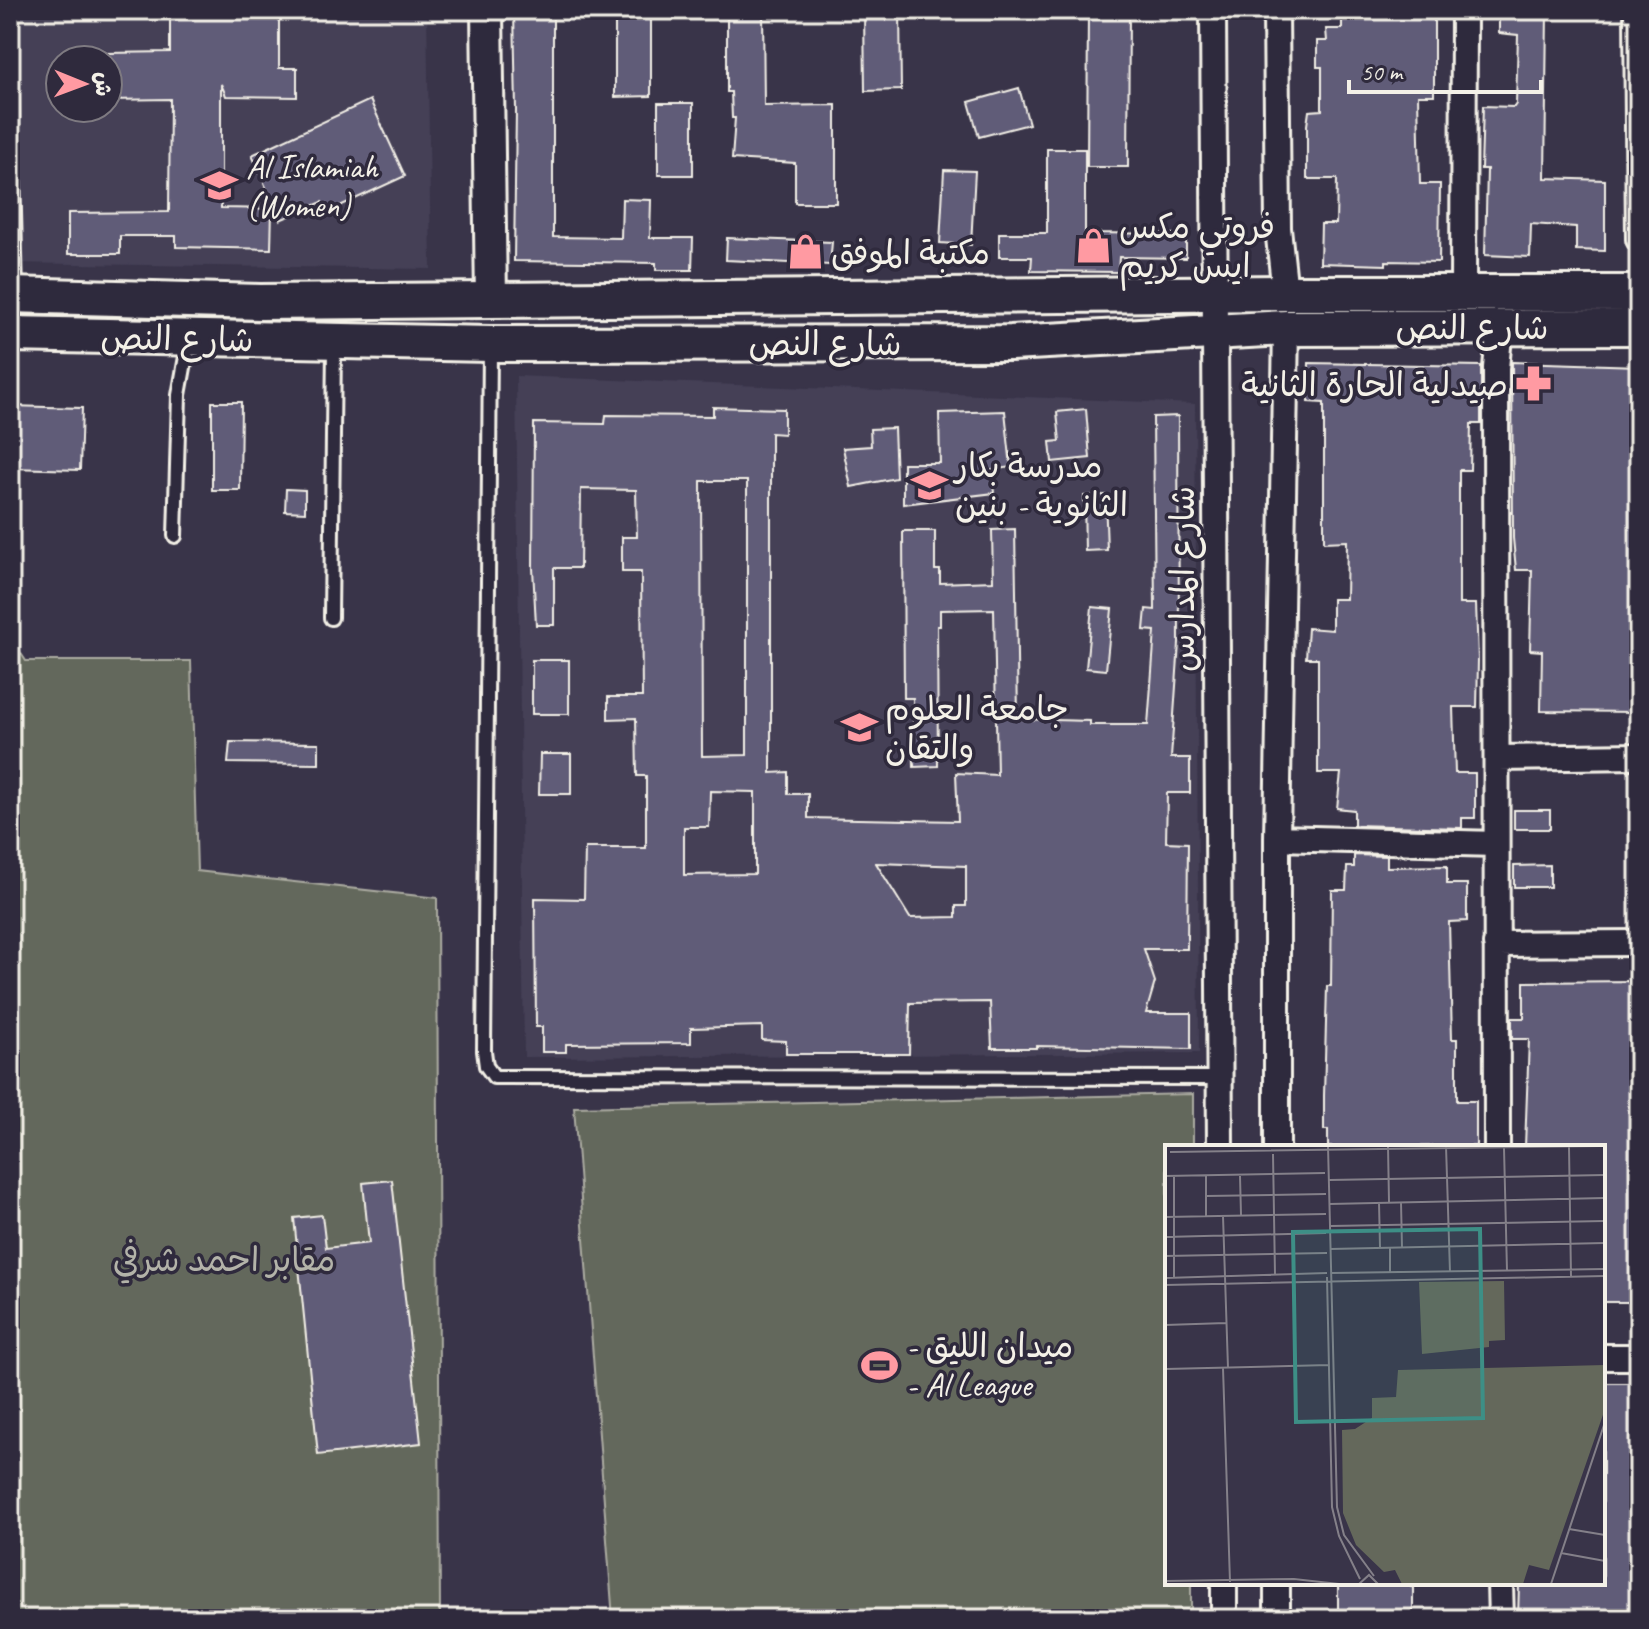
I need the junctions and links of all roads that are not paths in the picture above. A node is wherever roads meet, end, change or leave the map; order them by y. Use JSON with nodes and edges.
{"nodes":[{"id":1,"x":487,"y":10,"type":"edge"},
{"id":2,"x":1213,"y":10,"type":"edge"},
{"id":3,"x":1276,"y":10,"type":"edge"},
{"id":4,"x":1464,"y":10,"type":"edge"},
{"id":5,"x":1637,"y":10,"type":"edge"},
{"id":6,"x":10,"y":49,"type":"edge"},
{"id":7,"x":1639,"y":239,"type":"edge"},
{"id":8,"x":1285,"y":293,"type":"junction"},
{"id":9,"x":1463,"y":294,"type":"junction"},
{"id":10,"x":13,"y":295,"type":"edge"},
{"id":11,"x":1215,"y":295,"type":"junction"},
{"id":12,"x":1639,"y":299,"type":"edge"},
{"id":13,"x":491,"y":300,"type":"junction"},
{"id":14,"x":1500,"y":326,"type":"junction"},
{"id":15,"x":1286,"y":328,"type":"junction"},
{"id":16,"x":1214,"y":331,"type":"junction"},
{"id":17,"x":10,"y":334,"type":"edge"},
{"id":18,"x":189,"y":340,"type":"junction"},
{"id":19,"x":334,"y":341,"type":"junction"},
{"id":20,"x":490,"y":344,"type":"junction"},
{"id":21,"x":175,"y":536,"type":"dead end"},
{"id":22,"x":331,"y":618,"type":"dead end"},
{"id":23,"x":1639,"y":756,"type":"edge"},
{"id":24,"x":1498,"y":758,"type":"junction"},
{"id":25,"x":1277,"y":838,"type":"junction"},
{"id":26,"x":1496,"y":844,"type":"junction"},
{"id":27,"x":1639,"y":943,"type":"edge"},
{"id":28,"x":1496,"y":944,"type":"junction"},
{"id":29,"x":1219,"y":1078,"type":"junction"},
{"id":30,"x":1220,"y":1145,"type":"edge"},
{"id":31,"x":1277,"y":1145,"type":"edge"},
{"id":32,"x":1497,"y":1145,"type":"edge"},
{"id":33,"x":1605,"y":1357,"type":"edge"},
{"id":34,"x":1639,"y":1357,"type":"edge"},
{"id":35,"x":1224,"y":1585,"type":"edge"},
{"id":36,"x":1277,"y":1585,"type":"edge"},
{"id":37,"x":1500,"y":1585,"type":"edge"},
{"id":38,"x":1224,"y":1619,"type":"edge"},
{"id":39,"x":1277,"y":1619,"type":"edge"},
{"id":40,"x":1501,"y":1619,"type":"edge"}],
"edges":[{"from":1,"to":13,"type":"street"},
{"from":2,"to":11,"type":"street","name":"شارع المدارس"},
{"from":3,"to":8,"type":"street"},
{"from":4,"to":9,"type":"street"},
{"from":5,"to":7,"type":"street"},
{"from":6,"to":10,"type":"lane"},
{"from":8,"to":9,"type":"main road","name":"شارع النص"},
{"from":8,"to":11,"type":"main road","name":"شارع النص"},
{"from":9,"to":12,"type":"main road","name":"شارع النص"},
{"from":10,"to":13,"type":"main road","name":"شارع النص"},
{"from":11,"to":13,"type":"main road","name":"شارع النص"},
{"from":11,"to":16,"type":"street","name":"شارع المدارس"},
{"from":12,"to":14,"type":"main road","name":"شارع النص"},
{"from":14,"to":15,"type":"main road","name":"شارع النص"},
{"from":14,"to":24,"type":"street"},
{"from":15,"to":16,"type":"main road","name":"شارع النص"},
{"from":15,"to":25,"type":"street"},
{"from":16,"to":20,"type":"main road","name":"شارع النص"},
{"from":16,"to":29,"type":"street","name":"شارع المدارس"},
{"from":17,"to":18,"type":"main road","name":"شارع النص"},
{"from":18,"to":19,"type":"main road","name":"شارع النص"},
{"from":18,"to":21,"type":"lane"},
{"from":19,"to":20,"type":"main road","name":"شارع النص"},
{"from":19,"to":22,"type":"lane"},
{"from":20,"to":29,"type":"lane"},
{"from":23,"to":24,"type":"street"},
{"from":24,"to":26,"type":"street"},
{"from":25,"to":26,"type":"street"},
{"from":25,"to":31,"type":"street"},
{"from":26,"to":28,"type":"street"},
{"from":27,"to":28,"type":"street"},
{"from":28,"to":32,"type":"street"},
{"from":29,"to":30,"type":"street","name":"شارع المدارس"},
{"from":33,"to":34,"type":"street"},
{"from":35,"to":38,"type":"street"},
{"from":36,"to":39,"type":"street"},
{"from":37,"to":40,"type":"street"}]}
